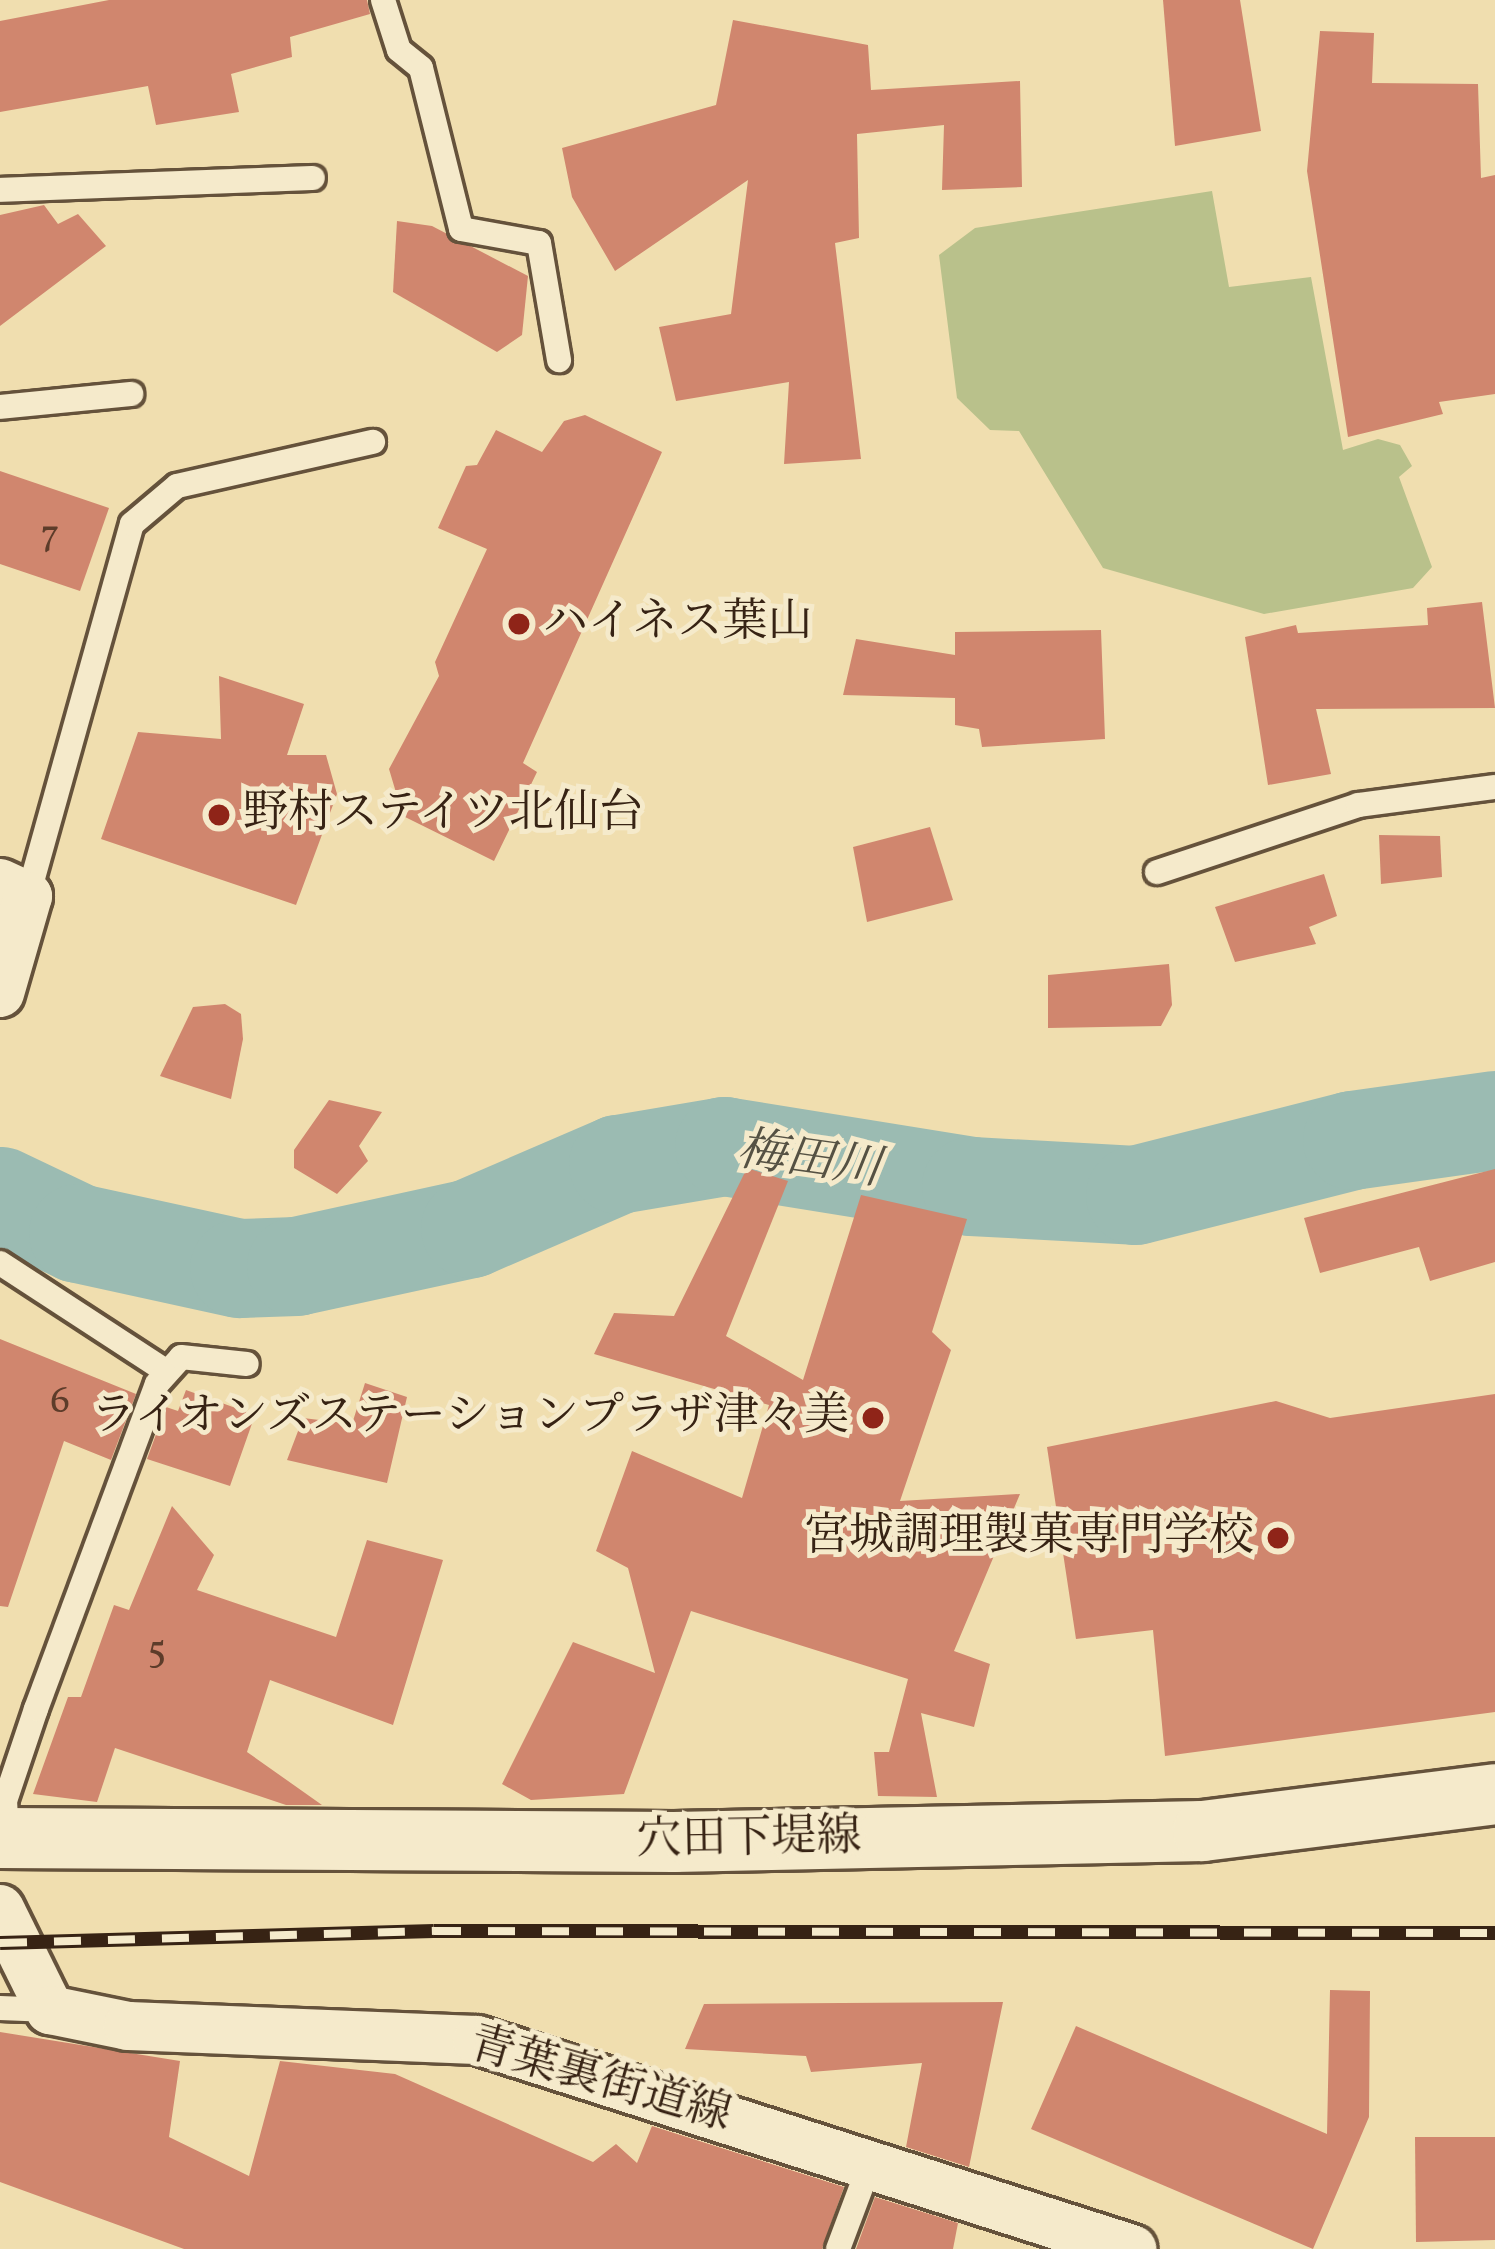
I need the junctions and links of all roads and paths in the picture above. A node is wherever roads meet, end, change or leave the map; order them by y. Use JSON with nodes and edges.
{"nodes":[{"id":1,"x":383,"y":0,"type":"edge"},
{"id":2,"x":313,"y":178,"type":"dead end"},
{"id":3,"x":0,"y":190,"type":"edge"},
{"id":4,"x":559,"y":360,"type":"dead end"},
{"id":5,"x":131,"y":394,"type":"dead end"},
{"id":6,"x":0,"y":407,"type":"edge"},
{"id":7,"x":373,"y":442,"type":"dead end"},
{"id":8,"x":1495,"y":787,"type":"edge"},
{"id":9,"x":1157,"y":872,"type":"dead end"},
{"id":10,"x":14,"y":889,"type":"edge"},
{"id":11,"x":0,"y":993,"type":"edge"},
{"id":12,"x":0,"y":1263,"type":"edge"},
{"id":13,"x":247,"y":1364,"type":"dead end"},
{"id":14,"x":167,"y":1372,"type":"junction"},
{"id":15,"x":1495,"y":1794,"type":"edge"},
{"id":16,"x":3,"y":1838,"type":"edge"},
{"id":17,"x":0,"y":1909,"type":"edge"},
{"id":18,"x":0,"y":2008,"type":"edge"},
{"id":19,"x":50,"y":2010,"type":"junction"},
{"id":20,"x":872,"y":2161,"type":"junction"},
{"id":21,"x":838,"y":2249,"type":"edge"},
{"id":22,"x":1132,"y":2249,"type":"edge"}],
"edges":[{"from":1,"to":4,"type":"lane"},
{"from":2,"to":3,"type":"lane"},
{"from":5,"to":6,"type":"lane"},
{"from":7,"to":10,"type":"lane"},
{"from":8,"to":9,"type":"lane"},
{"from":10,"to":11,"type":"street"},
{"from":12,"to":14,"type":"lane"},
{"from":13,"to":14,"type":"lane"},
{"from":14,"to":16,"type":"lane"},
{"from":15,"to":16,"type":"street","name":"穴田下堤線"},
{"from":17,"to":19,"type":"street"},
{"from":18,"to":19,"type":"lane"},
{"from":19,"to":20,"type":"street","name":"青葉裏街道線"},
{"from":20,"to":21,"type":"lane"},
{"from":20,"to":22,"type":"street","name":"青葉裏街道線"}]}
